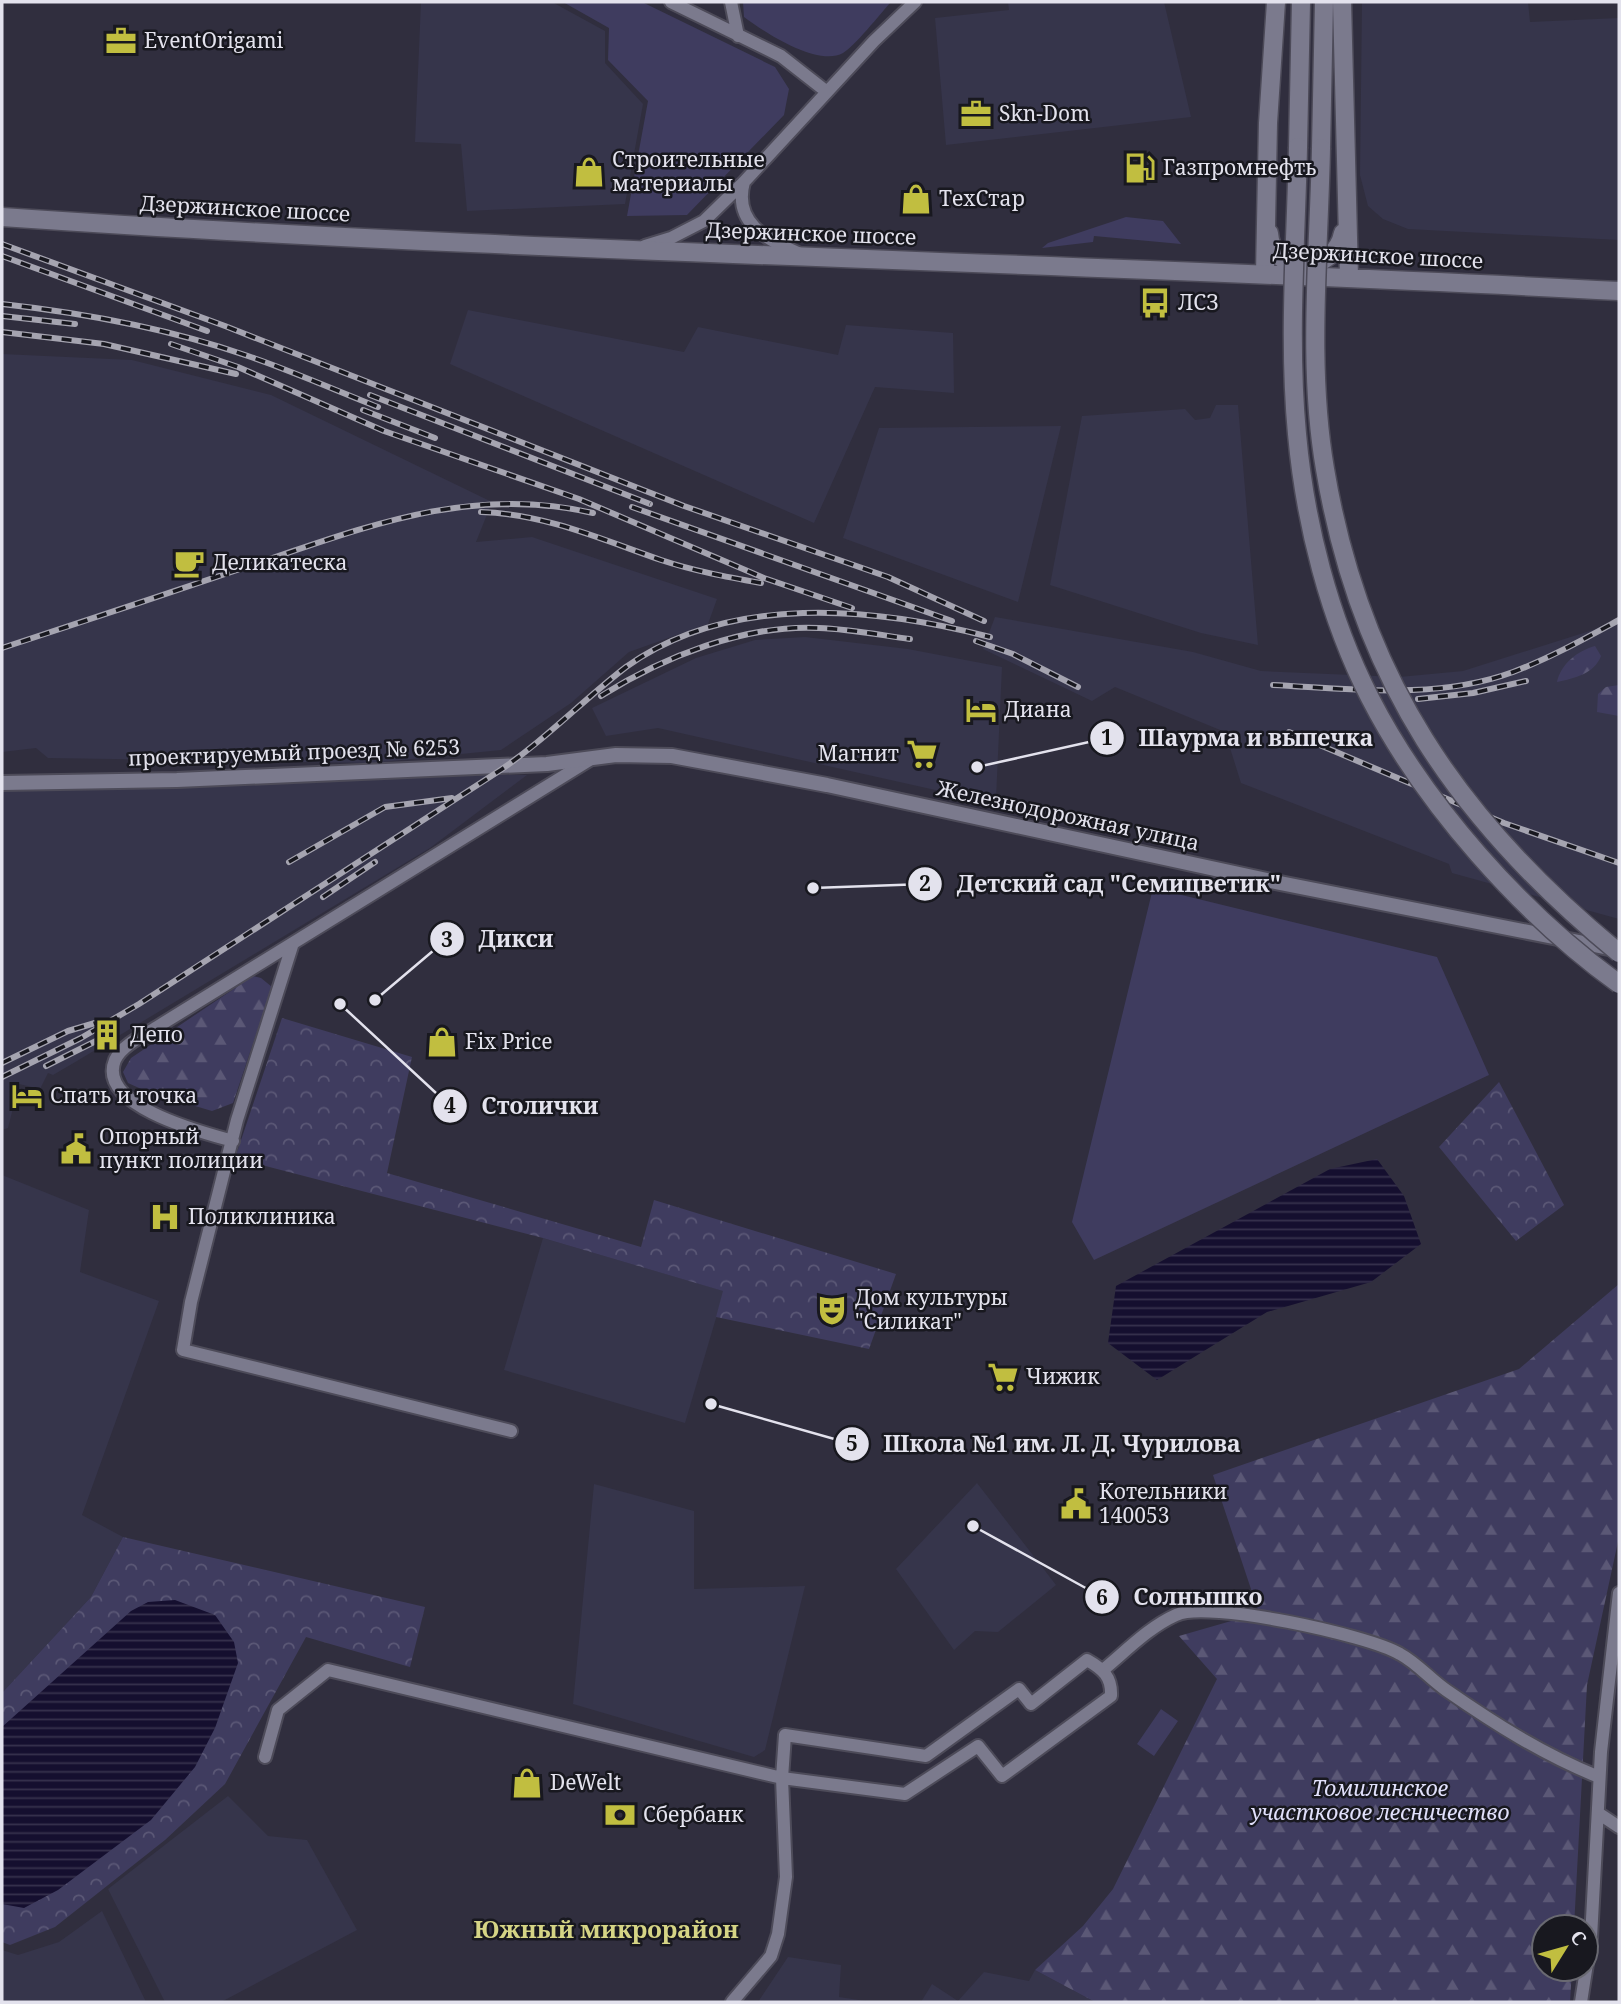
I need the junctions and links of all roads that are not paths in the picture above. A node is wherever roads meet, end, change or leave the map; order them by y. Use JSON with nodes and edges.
{"nodes":[{"id":1,"x":671,"y":2,"type":"edge"},
{"id":2,"x":731,"y":2,"type":"edge"},
{"id":3,"x":1276,"y":2,"type":"edge"},
{"id":4,"x":1301,"y":2,"type":"edge"},
{"id":5,"x":1324,"y":2,"type":"edge"},
{"id":6,"x":1342,"y":2,"type":"edge"},
{"id":7,"x":911,"y":4,"type":"edge"},
{"id":8,"x":738,"y":36,"type":"junction"},
{"id":9,"x":827,"y":92,"type":"junction"},
{"id":10,"x":744,"y":182,"type":"junction"},
{"id":11,"x":1267,"y":202,"type":"junction"},
{"id":12,"x":1347,"y":209,"type":"junction"},
{"id":13,"x":2,"y":217,"type":"edge"},
{"id":14,"x":621,"y":250,"type":"junction"},
{"id":15,"x":807,"y":256,"type":"junction"},
{"id":16,"x":1265,"y":274,"type":"junction"},
{"id":17,"x":1349,"y":277,"type":"junction"},
{"id":18,"x":1619,"y":291,"type":"edge"},
{"id":19,"x":588,"y":761,"type":"junction"},
{"id":20,"x":2,"y":783,"type":"edge"},
{"id":21,"x":293,"y":943,"type":"junction"},
{"id":22,"x":1619,"y":952,"type":"edge"},
{"id":23,"x":1619,"y":984,"type":"edge"},
{"id":24,"x":233,"y":1141,"type":"junction"},
{"id":25,"x":511,"y":1431,"type":"dead end"},
{"id":26,"x":1619,"y":1593,"type":"edge"},
{"id":27,"x":1103,"y":1670,"type":"junction"},
{"id":28,"x":265,"y":1757,"type":"dead end"},
{"id":29,"x":1599,"y":1777,"type":"junction"},
{"id":30,"x":782,"y":1779,"type":"junction"},
{"id":31,"x":1598,"y":1813,"type":"junction"},
{"id":32,"x":1619,"y":1827,"type":"edge"},
{"id":33,"x":732,"y":2002,"type":"edge"},
{"id":34,"x":1581,"y":2002,"type":"edge"}],
"edges":[{"from":1,"to":8,"type":"street"},
{"from":2,"to":8,"type":"street"},
{"from":3,"to":11,"type":"main road"},
{"from":4,"to":23,"type":"main road","bridge":true},
{"from":5,"to":22,"type":"main road","bridge":true},
{"from":6,"to":12,"type":"main road"},
{"from":7,"to":9,"type":"street"},
{"from":8,"to":9,"type":"street"},
{"from":9,"to":10,"type":"street"},
{"from":10,"to":14,"type":"street"},
{"from":10,"to":15,"type":"street"},
{"from":11,"to":12,"type":"main road"},
{"from":11,"to":16,"type":"main road"},
{"from":12,"to":17,"type":"main road"},
{"from":13,"to":14,"type":"main road","name":"Дзержинское шоссе"},
{"from":14,"to":15,"type":"main road","name":"Дзержинское шоссе"},
{"from":15,"to":16,"type":"main road","name":"Дзержинское шоссе"},
{"from":16,"to":17,"type":"main road","name":"Дзержинское шоссе"},
{"from":17,"to":18,"type":"main road","name":"Дзержинское шоссе"},
{"from":19,"to":20,"type":"street","name":"проектируемый проезд № 6253"},
{"from":19,"to":21,"type":"street"},
{"from":19,"to":22,"type":"street","name":"Железнодорожная улица"},
{"from":21,"to":24,"type":"street"},
{"from":21,"to":24,"type":"street"},
{"from":24,"to":25,"type":"street"},
{"from":26,"to":29,"type":"street"},
{"from":27,"to":29,"type":"street"},
{"from":27,"to":30,"type":"street"},
{"from":27,"to":30,"type":"street"},
{"from":28,"to":30,"type":"street"},
{"from":29,"to":31,"type":"street"},
{"from":30,"to":33,"type":"street"},
{"from":31,"to":32,"type":"street"},
{"from":31,"to":34,"type":"street"}]}
